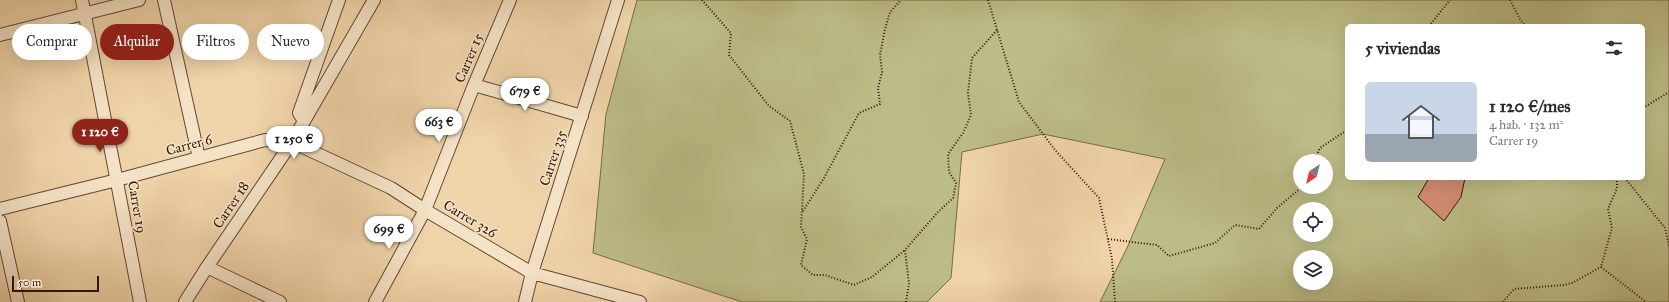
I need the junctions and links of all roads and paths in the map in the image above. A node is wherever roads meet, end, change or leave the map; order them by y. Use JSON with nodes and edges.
{"nodes":[{"id":1,"x":82,"y":0,"type":"edge"},
{"id":2,"x":138,"y":0,"type":"edge"},
{"id":3,"x":164,"y":0,"type":"edge"},
{"id":4,"x":339,"y":0,"type":"edge"},
{"id":5,"x":374,"y":0,"type":"edge"},
{"id":6,"x":510,"y":0,"type":"edge"},
{"id":7,"x":618,"y":0,"type":"edge"},
{"id":8,"x":702,"y":0,"type":"edge"},
{"id":9,"x":901,"y":0,"type":"edge"},
{"id":10,"x":988,"y":0,"type":"edge"},
{"id":11,"x":1450,"y":0,"type":"edge"},
{"id":12,"x":1510,"y":0,"type":"edge"},
{"id":13,"x":85,"y":14,"type":"junction"},
{"id":14,"x":1431,"y":24,"type":"edge"},
{"id":15,"x":1525,"y":24,"type":"edge"},
{"id":16,"x":997,"y":30,"type":"junction"},
{"id":17,"x":0,"y":35,"type":"edge"},
{"id":18,"x":474,"y":85,"type":"junction"},
{"id":19,"x":1669,"y":92,"type":"edge"},
{"id":20,"x":1645,"y":107,"type":"edge"},
{"id":21,"x":582,"y":116,"type":"junction"},
{"id":22,"x":304,"y":121,"type":"junction"},
{"id":23,"x":1345,"y":131,"type":"edge"},
{"id":24,"x":292,"y":142,"type":"junction"},
{"id":25,"x":1317,"y":154,"type":"edge"},
{"id":26,"x":199,"y":158,"type":"junction"},
{"id":27,"x":117,"y":180,"type":"junction"},
{"id":28,"x":1616,"y":180,"type":"edge"},
{"id":29,"x":1627,"y":180,"type":"edge"},
{"id":30,"x":1294,"y":194,"type":"edge"},
{"id":31,"x":0,"y":209,"type":"edge"},
{"id":32,"x":425,"y":210,"type":"junction"},
{"id":33,"x":802,"y":212,"type":"junction"},
{"id":34,"x":0,"y":221,"type":"edge"},
{"id":35,"x":1108,"y":239,"type":"junction"},
{"id":36,"x":1669,"y":246,"type":"edge"},
{"id":37,"x":906,"y":250,"type":"junction"},
{"id":38,"x":207,"y":267,"type":"junction"},
{"id":39,"x":1601,"y":267,"type":"junction"},
{"id":40,"x":532,"y":274,"type":"junction"},
{"id":41,"x":18,"y":302,"type":"edge"},
{"id":42,"x":140,"y":302,"type":"edge"},
{"id":43,"x":185,"y":302,"type":"edge"},
{"id":44,"x":280,"y":302,"type":"edge"},
{"id":45,"x":375,"y":302,"type":"edge"},
{"id":46,"x":524,"y":302,"type":"edge"},
{"id":47,"x":640,"y":302,"type":"edge"},
{"id":48,"x":906,"y":302,"type":"edge"},
{"id":49,"x":1115,"y":302,"type":"edge"},
{"id":50,"x":1503,"y":302,"type":"edge"},
{"id":51,"x":1646,"y":302,"type":"edge"}],
"edges":[{"from":1,"to":13,"type":"street","name":"Carrer 19"},
{"from":2,"to":13,"type":"street"},
{"from":3,"to":26,"type":"street"},
{"from":4,"to":22,"type":"street"},
{"from":5,"to":22,"type":"street","name":"Carrer 18"},
{"from":6,"to":18,"type":"street","name":"Carrer 15"},
{"from":7,"to":21,"type":"street","name":"Carrer 335"},
{"from":8,"to":33,"type":"path"},
{"from":9,"to":33,"type":"path"},
{"from":10,"to":16,"type":"path"},
{"from":11,"to":14,"type":"path"},
{"from":12,"to":15,"type":"path"},
{"from":13,"to":17,"type":"street"},
{"from":13,"to":27,"type":"street","name":"Carrer 19"},
{"from":16,"to":35,"type":"path"},
{"from":16,"to":37,"type":"path"},
{"from":18,"to":21,"type":"street"},
{"from":18,"to":32,"type":"street","name":"Carrer 15"},
{"from":19,"to":20,"type":"path"},
{"from":21,"to":40,"type":"street","name":"Carrer 335"},
{"from":22,"to":24,"type":"street","name":"Carrer 18"},
{"from":23,"to":25,"type":"path"},
{"from":24,"to":26,"type":"street","name":"Carrer 6"},
{"from":24,"to":32,"type":"street","name":"Carrer 326"},
{"from":24,"to":38,"type":"street","name":"Carrer 18"},
{"from":26,"to":27,"type":"street","name":"Carrer 6"},
{"from":27,"to":31,"type":"street","name":"Carrer 6"},
{"from":27,"to":42,"type":"street","name":"Carrer 19"},
{"from":28,"to":39,"type":"path"},
{"from":29,"to":36,"type":"path"},
{"from":30,"to":35,"type":"path"},
{"from":32,"to":40,"type":"street","name":"Carrer 326"},
{"from":32,"to":45,"type":"street","name":"Carrer 15"},
{"from":33,"to":37,"type":"path"},
{"from":34,"to":41,"type":"street"},
{"from":35,"to":49,"type":"path"},
{"from":37,"to":48,"type":"path"},
{"from":38,"to":43,"type":"street","name":"Carrer 18"},
{"from":38,"to":44,"type":"street"},
{"from":39,"to":50,"type":"path"},
{"from":39,"to":51,"type":"path"},
{"from":40,"to":46,"type":"street","name":"Carrer 335"},
{"from":40,"to":47,"type":"street","name":"Carrer 326"}]}
